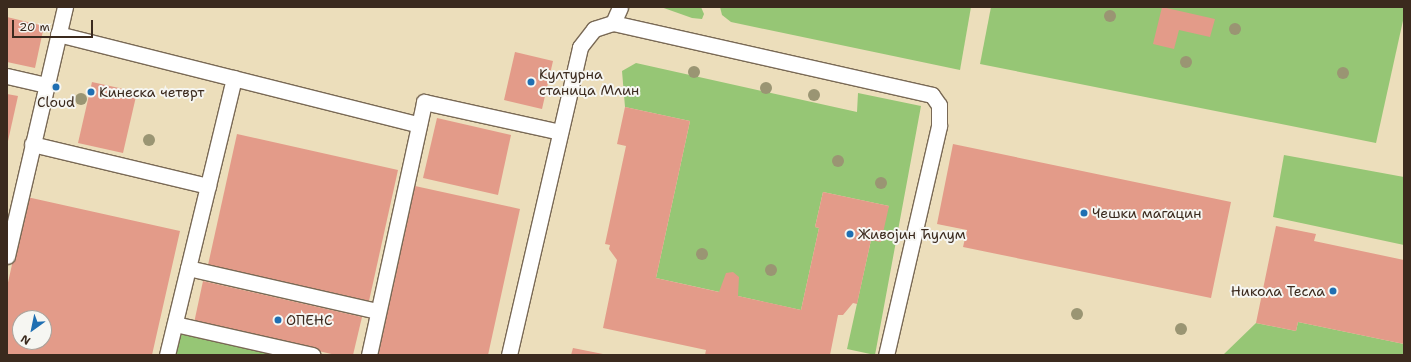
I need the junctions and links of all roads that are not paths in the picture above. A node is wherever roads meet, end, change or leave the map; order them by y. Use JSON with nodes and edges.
{"nodes":[{"id":1,"x":65,"y":7,"type":"edge"},
{"id":2,"x":620,"y":7,"type":"edge"},
{"id":3,"x":613,"y":23,"type":"junction"},
{"id":4,"x":58,"y":34,"type":"junction"},
{"id":5,"x":7,"y":76,"type":"edge"},
{"id":6,"x":234,"y":78,"type":"junction"},
{"id":7,"x":45,"y":85,"type":"junction"},
{"id":8,"x":419,"y":125,"type":"junction"},
{"id":9,"x":560,"y":132,"type":"junction"},
{"id":10,"x":32,"y":144,"type":"junction"},
{"id":11,"x":208,"y":186,"type":"junction"},
{"id":12,"x":7,"y":256,"type":"edge"},
{"id":13,"x":188,"y":268,"type":"junction"},
{"id":14,"x":378,"y":311,"type":"junction"},
{"id":15,"x":175,"y":324,"type":"junction"},
{"id":16,"x":168,"y":355,"type":"edge"},
{"id":17,"x":313,"y":355,"type":"edge"},
{"id":18,"x":369,"y":355,"type":"edge"},
{"id":19,"x":509,"y":355,"type":"edge"},
{"id":20,"x":886,"y":355,"type":"edge"}],
"edges":[{"from":1,"to":4,"type":"lane"},
{"from":2,"to":3,"type":"lane"},
{"from":3,"to":9,"type":"lane"},
{"from":3,"to":20,"type":"lane"},
{"from":4,"to":6,"type":"lane"},
{"from":4,"to":7,"type":"lane"},
{"from":5,"to":7,"type":"lane"},
{"from":6,"to":8,"type":"lane"},
{"from":6,"to":11,"type":"lane"},
{"from":7,"to":10,"type":"lane"},
{"from":8,"to":9,"type":"lane"},
{"from":8,"to":14,"type":"lane"},
{"from":9,"to":19,"type":"lane"},
{"from":10,"to":11,"type":"lane"},
{"from":10,"to":12,"type":"lane"},
{"from":11,"to":13,"type":"lane"},
{"from":13,"to":14,"type":"lane"},
{"from":13,"to":15,"type":"lane"},
{"from":14,"to":18,"type":"lane"},
{"from":15,"to":16,"type":"lane"},
{"from":15,"to":17,"type":"lane"}]}
